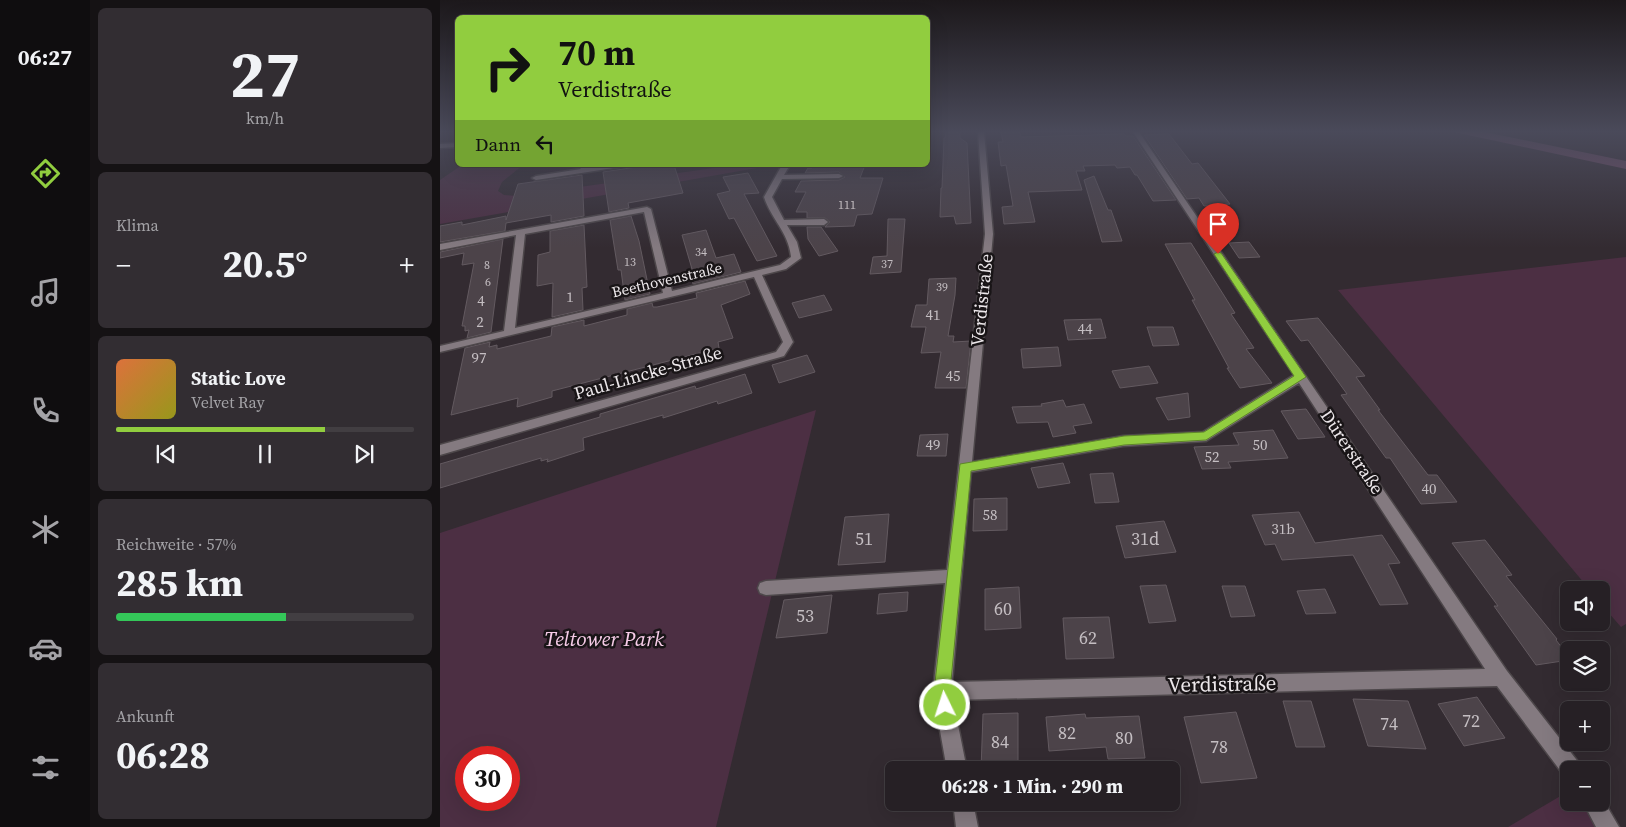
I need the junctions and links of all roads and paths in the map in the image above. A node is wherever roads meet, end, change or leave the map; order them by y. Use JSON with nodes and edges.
{"nodes":[{"id":1,"x":568,"y":171,"type":"edge"},
{"id":2,"x":783,"y":171,"type":"edge"},
{"id":3,"x":984,"y":171,"type":"edge"},
{"id":4,"x":1162,"y":171,"type":"edge"},
{"id":5,"x":838,"y":176,"type":"dead end"},
{"id":6,"x":779,"y":177,"type":"junction"},
{"id":7,"x":536,"y":178,"type":"dead end"},
{"id":8,"x":824,"y":222,"type":"dead end"},
{"id":9,"x":780,"y":223,"type":"junction"},
{"id":10,"x":521,"y":232,"type":"junction"},
{"id":11,"x":440,"y":247,"type":"edge"},
{"id":12,"x":758,"y":274,"type":"junction"},
{"id":13,"x":668,"y":295,"type":"junction"},
{"id":14,"x":509,"y":332,"type":"junction"},
{"id":15,"x":440,"y":349,"type":"edge"},
{"id":16,"x":1300,"y":377,"type":"junction"},
{"id":17,"x":440,"y":450,"type":"edge"},
{"id":18,"x":965,"y":468,"type":"junction"},
{"id":19,"x":954,"y":576,"type":"junction"},
{"id":20,"x":766,"y":588,"type":"dead end"},
{"id":21,"x":1501,"y":677,"type":"junction"},
{"id":22,"x":942,"y":691,"type":"junction"},
{"id":23,"x":955,"y":761,"type":"edge"},
{"id":24,"x":1565,"y":761,"type":"edge"},
{"id":25,"x":964,"y":811,"type":"edge"},
{"id":26,"x":1598,"y":811,"type":"edge"},
{"id":27,"x":967,"y":827,"type":"edge"},
{"id":28,"x":1608,"y":827,"type":"edge"}],
"edges":[{"from":1,"to":7,"type":"street"},
{"from":2,"to":6,"type":"street","name":"Beethovenstraße"},
{"from":3,"to":18,"type":"street","name":"Verdistraße"},
{"from":4,"to":16,"type":"street","name":"Dürerstraße"},
{"from":5,"to":6,"type":"street"},
{"from":6,"to":9,"type":"street","name":"Beethovenstraße"},
{"from":8,"to":9,"type":"street"},
{"from":9,"to":12,"type":"street","name":"Beethovenstraße"},
{"from":10,"to":11,"type":"street"},
{"from":10,"to":13,"type":"street"},
{"from":10,"to":14,"type":"street"},
{"from":12,"to":13,"type":"street","name":"Beethovenstraße"},
{"from":12,"to":17,"type":"street","name":"Paul-Lincke-Straße"},
{"from":13,"to":14,"type":"street","name":"Beethovenstraße"},
{"from":14,"to":15,"type":"street","name":"Beethovenstraße"},
{"from":16,"to":18,"type":"street"},
{"from":16,"to":21,"type":"street","name":"Dürerstraße"},
{"from":18,"to":19,"type":"street","name":"Verdistraße"},
{"from":19,"to":20,"type":"street"},
{"from":19,"to":22,"type":"street","name":"Verdistraße"},
{"from":21,"to":22,"type":"street","name":"Verdistraße"},
{"from":21,"to":24,"type":"street","name":"Dürerstraße"},
{"from":22,"to":23,"type":"street","name":"Verdistraße"},
{"from":25,"to":27,"type":"street"},
{"from":26,"to":28,"type":"street"}]}
